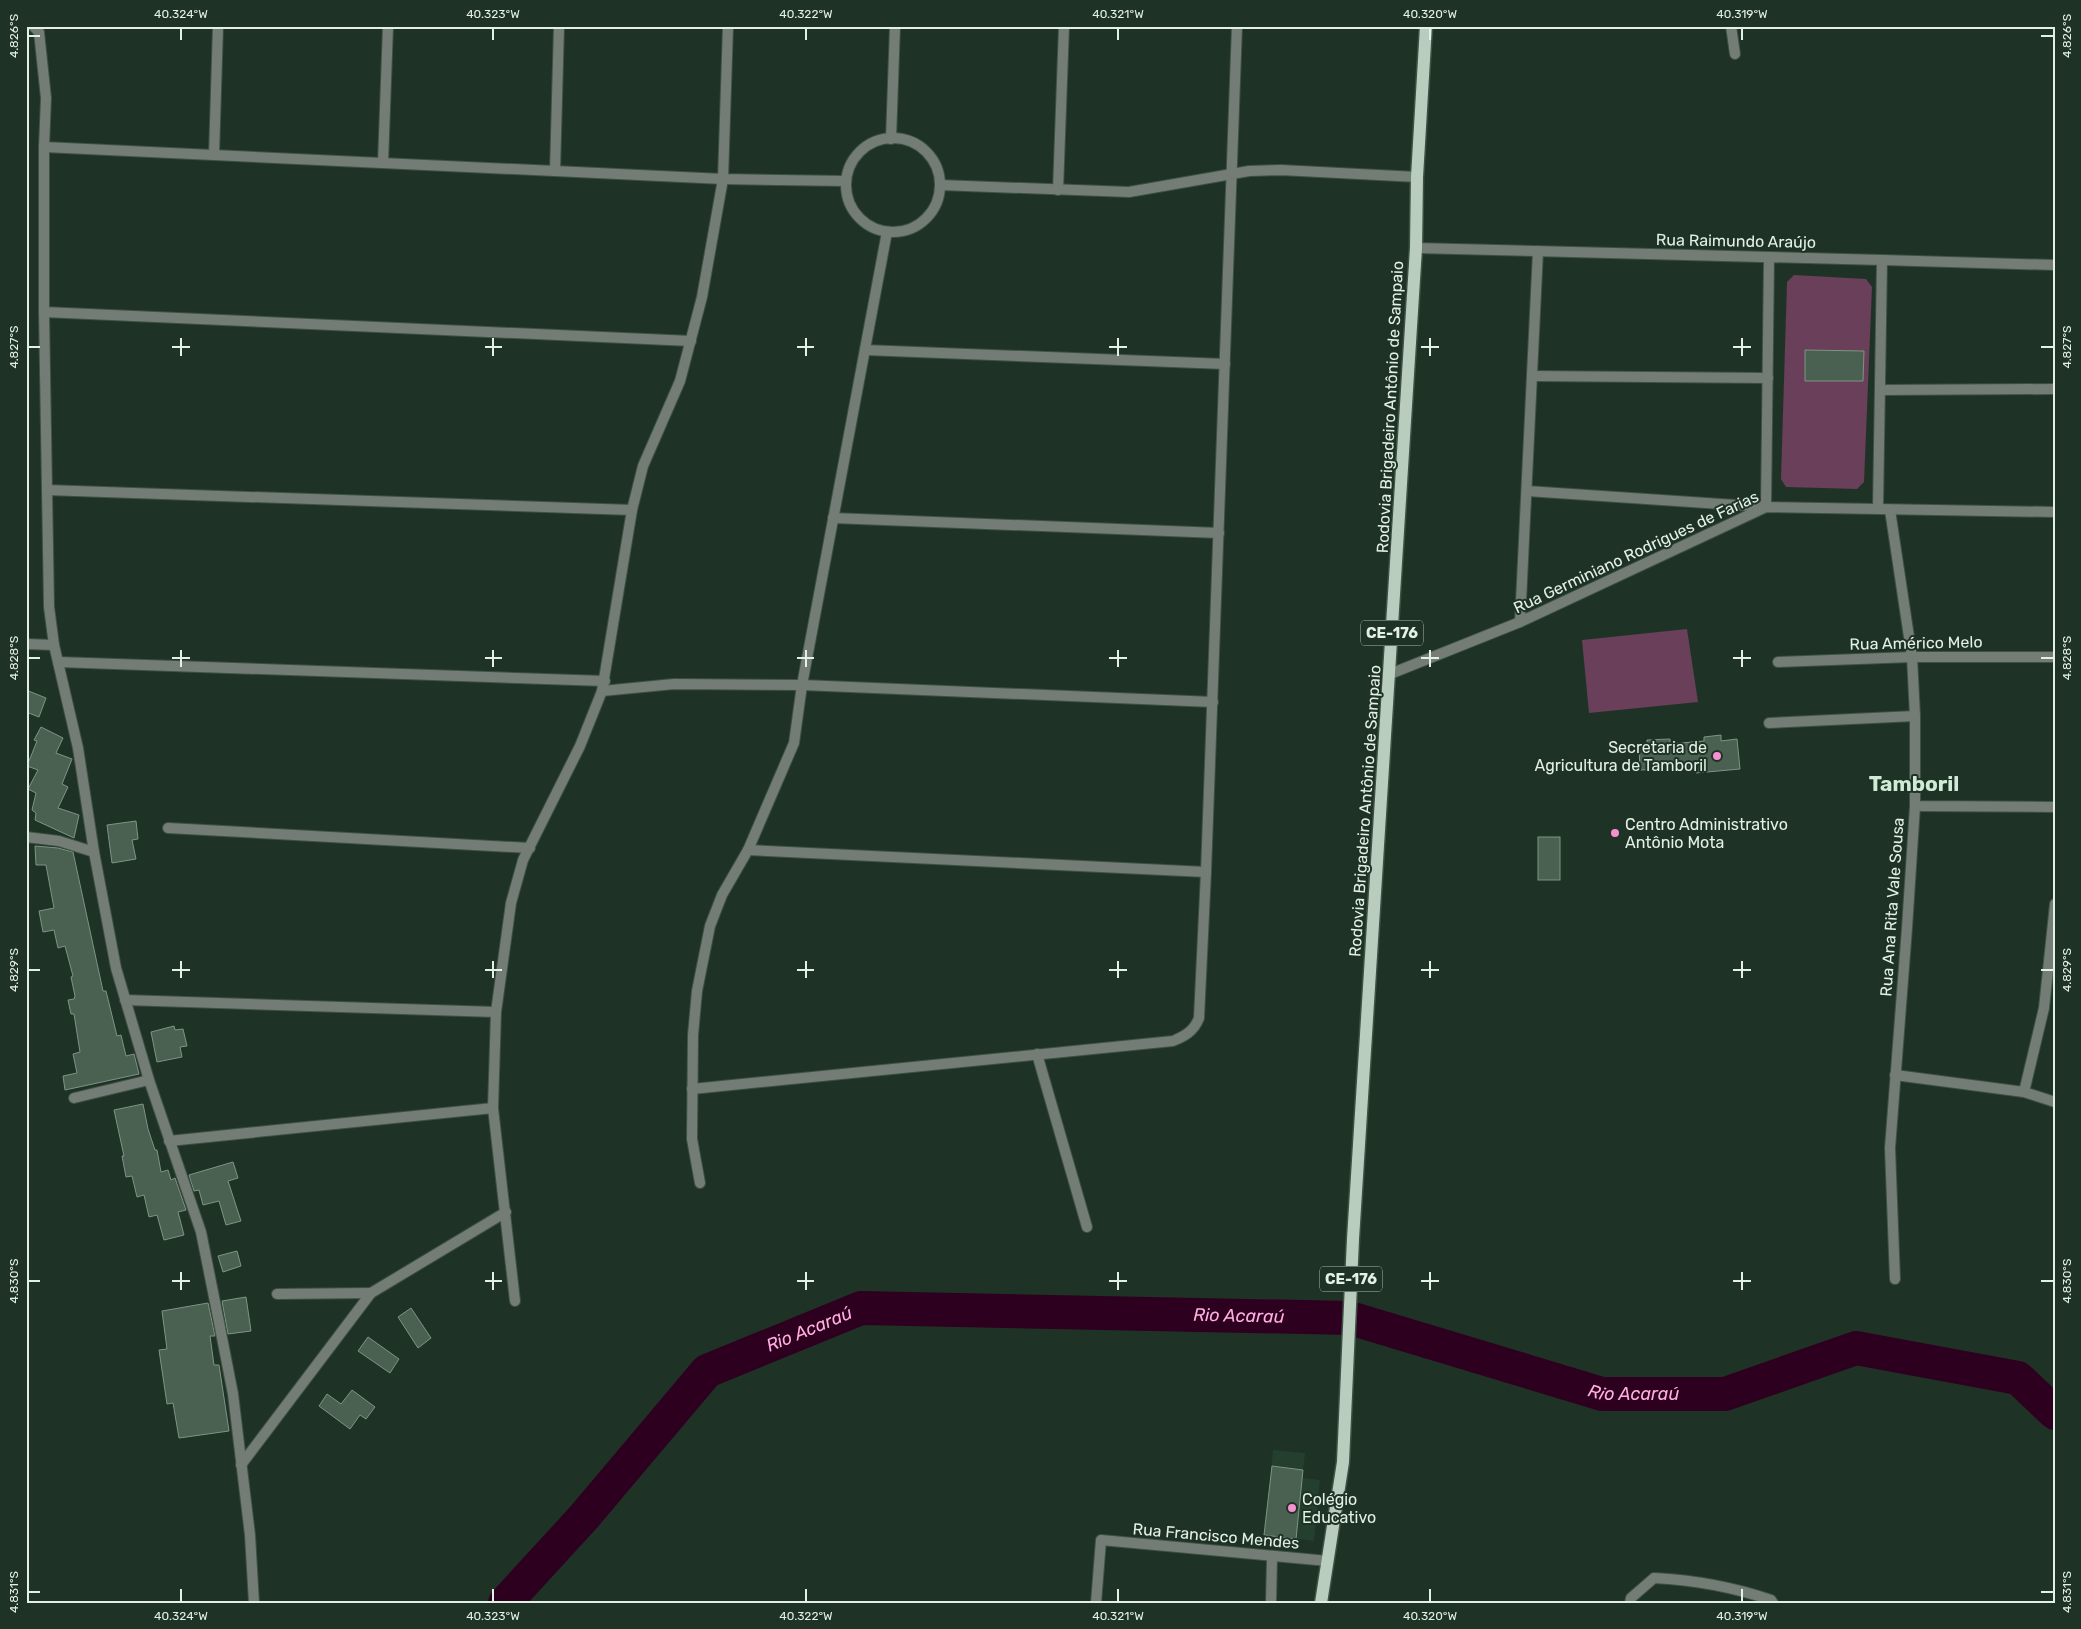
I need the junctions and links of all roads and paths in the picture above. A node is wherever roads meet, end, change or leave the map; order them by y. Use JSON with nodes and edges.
{"nodes":[{"id":1,"x":33,"y":26,"type":"edge"},
{"id":2,"x":218,"y":26,"type":"edge"},
{"id":3,"x":388,"y":26,"type":"edge"},
{"id":4,"x":559,"y":26,"type":"edge"},
{"id":5,"x":728,"y":26,"type":"edge"},
{"id":6,"x":895,"y":26,"type":"edge"},
{"id":7,"x":1064,"y":26,"type":"edge"},
{"id":8,"x":1237,"y":26,"type":"edge"},
{"id":9,"x":1426,"y":26,"type":"edge"},
{"id":10,"x":1731,"y":26,"type":"edge"},
{"id":11,"x":1735,"y":54,"type":"dead end"},
{"id":12,"x":891,"y":139,"type":"junction"},
{"id":13,"x":44,"y":147,"type":"junction"},
{"id":14,"x":214,"y":155,"type":"junction"},
{"id":15,"x":383,"y":163,"type":"junction"},
{"id":16,"x":555,"y":171,"type":"junction"},
{"id":17,"x":1232,"y":175,"type":"junction"},
{"id":18,"x":1417,"y":177,"type":"junction"},
{"id":19,"x":722,"y":178,"type":"junction"},
{"id":20,"x":846,"y":181,"type":"junction"},
{"id":21,"x":940,"y":185,"type":"junction"},
{"id":22,"x":1058,"y":190,"type":"junction"},
{"id":23,"x":887,"y":232,"type":"junction"},
{"id":24,"x":1416,"y":248,"type":"junction"},
{"id":25,"x":1538,"y":251,"type":"junction"},
{"id":26,"x":1769,"y":257,"type":"junction"},
{"id":27,"x":1882,"y":260,"type":"junction"},
{"id":28,"x":2055,"y":265,"type":"edge"},
{"id":29,"x":44,"y":312,"type":"junction"},
{"id":30,"x":691,"y":341,"type":"junction"},
{"id":31,"x":865,"y":350,"type":"junction"},
{"id":32,"x":1226,"y":364,"type":"junction"},
{"id":33,"x":1532,"y":376,"type":"junction"},
{"id":34,"x":1768,"y":378,"type":"junction"},
{"id":35,"x":2055,"y":389,"type":"edge"},
{"id":36,"x":1880,"y":390,"type":"junction"},
{"id":37,"x":47,"y":490,"type":"junction"},
{"id":38,"x":1527,"y":491,"type":"junction"},
{"id":39,"x":1766,"y":507,"type":"junction"},
{"id":40,"x":1878,"y":508,"type":"junction"},
{"id":41,"x":632,"y":510,"type":"junction"},
{"id":42,"x":1890,"y":510,"type":"junction"},
{"id":43,"x":2055,"y":512,"type":"edge"},
{"id":44,"x":833,"y":518,"type":"junction"},
{"id":45,"x":1219,"y":533,"type":"junction"},
{"id":46,"x":1520,"y":622,"type":"junction"},
{"id":47,"x":26,"y":644,"type":"edge"},
{"id":48,"x":54,"y":645,"type":"junction"},
{"id":49,"x":1912,"y":657,"type":"junction"},
{"id":50,"x":2055,"y":657,"type":"edge"},
{"id":51,"x":58,"y":662,"type":"junction"},
{"id":52,"x":1778,"y":662,"type":"dead end"},
{"id":53,"x":1390,"y":674,"type":"junction"},
{"id":54,"x":802,"y":685,"type":"junction"},
{"id":55,"x":604,"y":686,"type":"junction"},
{"id":56,"x":1213,"y":702,"type":"junction"},
{"id":57,"x":1915,"y":716,"type":"junction"},
{"id":58,"x":1769,"y":724,"type":"dead end"},
{"id":59,"x":1915,"y":806,"type":"junction"},
{"id":60,"x":2055,"y":806,"type":"edge"},
{"id":61,"x":168,"y":828,"type":"dead end"},
{"id":62,"x":26,"y":837,"type":"edge"},
{"id":63,"x":530,"y":848,"type":"junction"},
{"id":64,"x":748,"y":850,"type":"junction"},
{"id":65,"x":94,"y":852,"type":"junction"},
{"id":66,"x":1206,"y":872,"type":"junction"},
{"id":67,"x":2055,"y":904,"type":"edge"},
{"id":68,"x":2053,"y":945,"type":"edge"},
{"id":69,"x":125,"y":1000,"type":"junction"},
{"id":70,"x":496,"y":1012,"type":"junction"},
{"id":71,"x":1037,"y":1054,"type":"junction"},
{"id":72,"x":1895,"y":1075,"type":"junction"},
{"id":73,"x":149,"y":1080,"type":"junction"},
{"id":74,"x":692,"y":1088,"type":"junction"},
{"id":75,"x":2024,"y":1092,"type":"junction"},
{"id":76,"x":74,"y":1098,"type":"dead end"},
{"id":77,"x":2055,"y":1102,"type":"edge"},
{"id":78,"x":493,"y":1108,"type":"junction"},
{"id":79,"x":169,"y":1141,"type":"junction"},
{"id":80,"x":700,"y":1182,"type":"dead end"},
{"id":81,"x":506,"y":1212,"type":"junction"},
{"id":82,"x":1087,"y":1227,"type":"dead end"},
{"id":83,"x":1896,"y":1279,"type":"dead end"},
{"id":84,"x":371,"y":1293,"type":"junction"},
{"id":85,"x":277,"y":1294,"type":"dead end"},
{"id":86,"x":515,"y":1301,"type":"dead end"},
{"id":87,"x":241,"y":1464,"type":"junction"},
{"id":88,"x":1272,"y":1557,"type":"junction"},
{"id":89,"x":1328,"y":1561,"type":"junction"},
{"id":90,"x":254,"y":1603,"type":"edge"},
{"id":91,"x":1096,"y":1603,"type":"edge"},
{"id":92,"x":1271,"y":1603,"type":"edge"},
{"id":93,"x":1321,"y":1603,"type":"edge"},
{"id":94,"x":1630,"y":1603,"type":"edge"},
{"id":95,"x":1772,"y":1603,"type":"edge"}],
"edges":[{"from":1,"to":13,"type":"street"},
{"from":2,"to":14,"type":"street"},
{"from":3,"to":15,"type":"street"},
{"from":4,"to":16,"type":"street"},
{"from":5,"to":19,"type":"street"},
{"from":6,"to":12,"type":"street"},
{"from":7,"to":22,"type":"street"},
{"from":8,"to":17,"type":"street"},
{"from":9,"to":18,"type":"main road","name":"Rodovia Brigadeiro Antônio de Sampaio","number":"CE-176"},
{"from":10,"to":11,"type":"street"},
{"from":12,"to":20,"type":"street"},
{"from":12,"to":21,"type":"street"},
{"from":13,"to":14,"type":"street"},
{"from":13,"to":29,"type":"street"},
{"from":14,"to":15,"type":"street"},
{"from":15,"to":16,"type":"street"},
{"from":16,"to":19,"type":"street"},
{"from":17,"to":18,"type":"street"},
{"from":17,"to":22,"type":"street"},
{"from":17,"to":32,"type":"street"},
{"from":18,"to":24,"type":"main road","name":"Rodovia Brigadeiro Antônio de Sampaio","number":"CE-176"},
{"from":19,"to":20,"type":"street"},
{"from":19,"to":30,"type":"street"},
{"from":20,"to":23,"type":"street"},
{"from":21,"to":22,"type":"street"},
{"from":21,"to":23,"type":"street"},
{"from":23,"to":31,"type":"street"},
{"from":24,"to":25,"type":"street","name":"Rua Raimundo Araújo"},
{"from":24,"to":53,"type":"main road","name":"Rodovia Brigadeiro Antônio de Sampaio","number":"CE-176"},
{"from":25,"to":26,"type":"street","name":"Rua Raimundo Araújo"},
{"from":25,"to":33,"type":"street"},
{"from":26,"to":27,"type":"street","name":"Rua Raimundo Araújo"},
{"from":26,"to":34,"type":"street"},
{"from":27,"to":28,"type":"street","name":"Rua Raimundo Araújo"},
{"from":27,"to":36,"type":"street"},
{"from":29,"to":30,"type":"street"},
{"from":29,"to":37,"type":"street"},
{"from":30,"to":41,"type":"street"},
{"from":31,"to":32,"type":"street"},
{"from":31,"to":44,"type":"street"},
{"from":32,"to":45,"type":"street"},
{"from":33,"to":34,"type":"street"},
{"from":33,"to":38,"type":"street"},
{"from":34,"to":39,"type":"street"},
{"from":35,"to":36,"type":"street"},
{"from":36,"to":40,"type":"street"},
{"from":37,"to":41,"type":"street"},
{"from":37,"to":48,"type":"street"},
{"from":38,"to":39,"type":"street"},
{"from":38,"to":46,"type":"street"},
{"from":39,"to":40,"type":"street","name":"Rua Germiniano Rodrigues de Farias"},
{"from":39,"to":46,"type":"street","name":"Rua Germiniano Rodrigues de Farias"},
{"from":40,"to":42,"type":"street","name":"Rua Germiniano Rodrigues de Farias"},
{"from":41,"to":55,"type":"street"},
{"from":42,"to":43,"type":"street","name":"Rua Germiniano Rodrigues de Farias"},
{"from":42,"to":49,"type":"street","name":"Rua Ana Rita Vale Sousa"},
{"from":44,"to":45,"type":"street"},
{"from":44,"to":54,"type":"street"},
{"from":45,"to":56,"type":"street"},
{"from":46,"to":53,"type":"street","name":"Rua Germiniano Rodrigues de Farias"},
{"from":47,"to":48,"type":"street"},
{"from":48,"to":51,"type":"street"},
{"from":49,"to":50,"type":"street","name":"Rua Américo Melo"},
{"from":49,"to":52,"type":"street","name":"Rua Américo Melo"},
{"from":49,"to":57,"type":"street","name":"Rua Ana Rita Vale Sousa"},
{"from":51,"to":55,"type":"street"},
{"from":51,"to":65,"type":"street"},
{"from":53,"to":89,"type":"main road","name":"Rodovia Brigadeiro Antônio de Sampaio","number":"CE-176"},
{"from":54,"to":55,"type":"street"},
{"from":54,"to":56,"type":"street"},
{"from":54,"to":64,"type":"street"},
{"from":55,"to":63,"type":"street"},
{"from":56,"to":66,"type":"street"},
{"from":57,"to":58,"type":"street"},
{"from":57,"to":59,"type":"street","name":"Rua Ana Rita Vale Sousa"},
{"from":59,"to":60,"type":"street"},
{"from":59,"to":72,"type":"street","name":"Rua Ana Rita Vale Sousa"},
{"from":61,"to":63,"type":"street"},
{"from":62,"to":65,"type":"street"},
{"from":63,"to":70,"type":"street"},
{"from":64,"to":66,"type":"street"},
{"from":64,"to":74,"type":"street"},
{"from":65,"to":69,"type":"street"},
{"from":66,"to":71,"type":"street"},
{"from":67,"to":68,"type":"street"},
{"from":68,"to":75,"type":"street"},
{"from":69,"to":70,"type":"street"},
{"from":69,"to":73,"type":"street"},
{"from":70,"to":78,"type":"street"},
{"from":71,"to":74,"type":"street"},
{"from":71,"to":82,"type":"street"},
{"from":72,"to":75,"type":"street"},
{"from":72,"to":83,"type":"street","name":"Rua Ana Rita Vale Sousa"},
{"from":73,"to":76,"type":"street"},
{"from":73,"to":79,"type":"street"},
{"from":74,"to":80,"type":"street"},
{"from":75,"to":77,"type":"street"},
{"from":78,"to":79,"type":"street"},
{"from":78,"to":81,"type":"street"},
{"from":79,"to":87,"type":"street"},
{"from":81,"to":84,"type":"street"},
{"from":81,"to":86,"type":"street"},
{"from":84,"to":85,"type":"street"},
{"from":84,"to":87,"type":"street"},
{"from":87,"to":90,"type":"street"},
{"from":88,"to":89,"type":"street","name":"Rua Francisco Mendes"},
{"from":88,"to":91,"type":"street","name":"Rua Francisco Mendes"},
{"from":88,"to":92,"type":"street"},
{"from":89,"to":93,"type":"main road","number":"CE-176"},
{"from":94,"to":95,"type":"street"}]}
